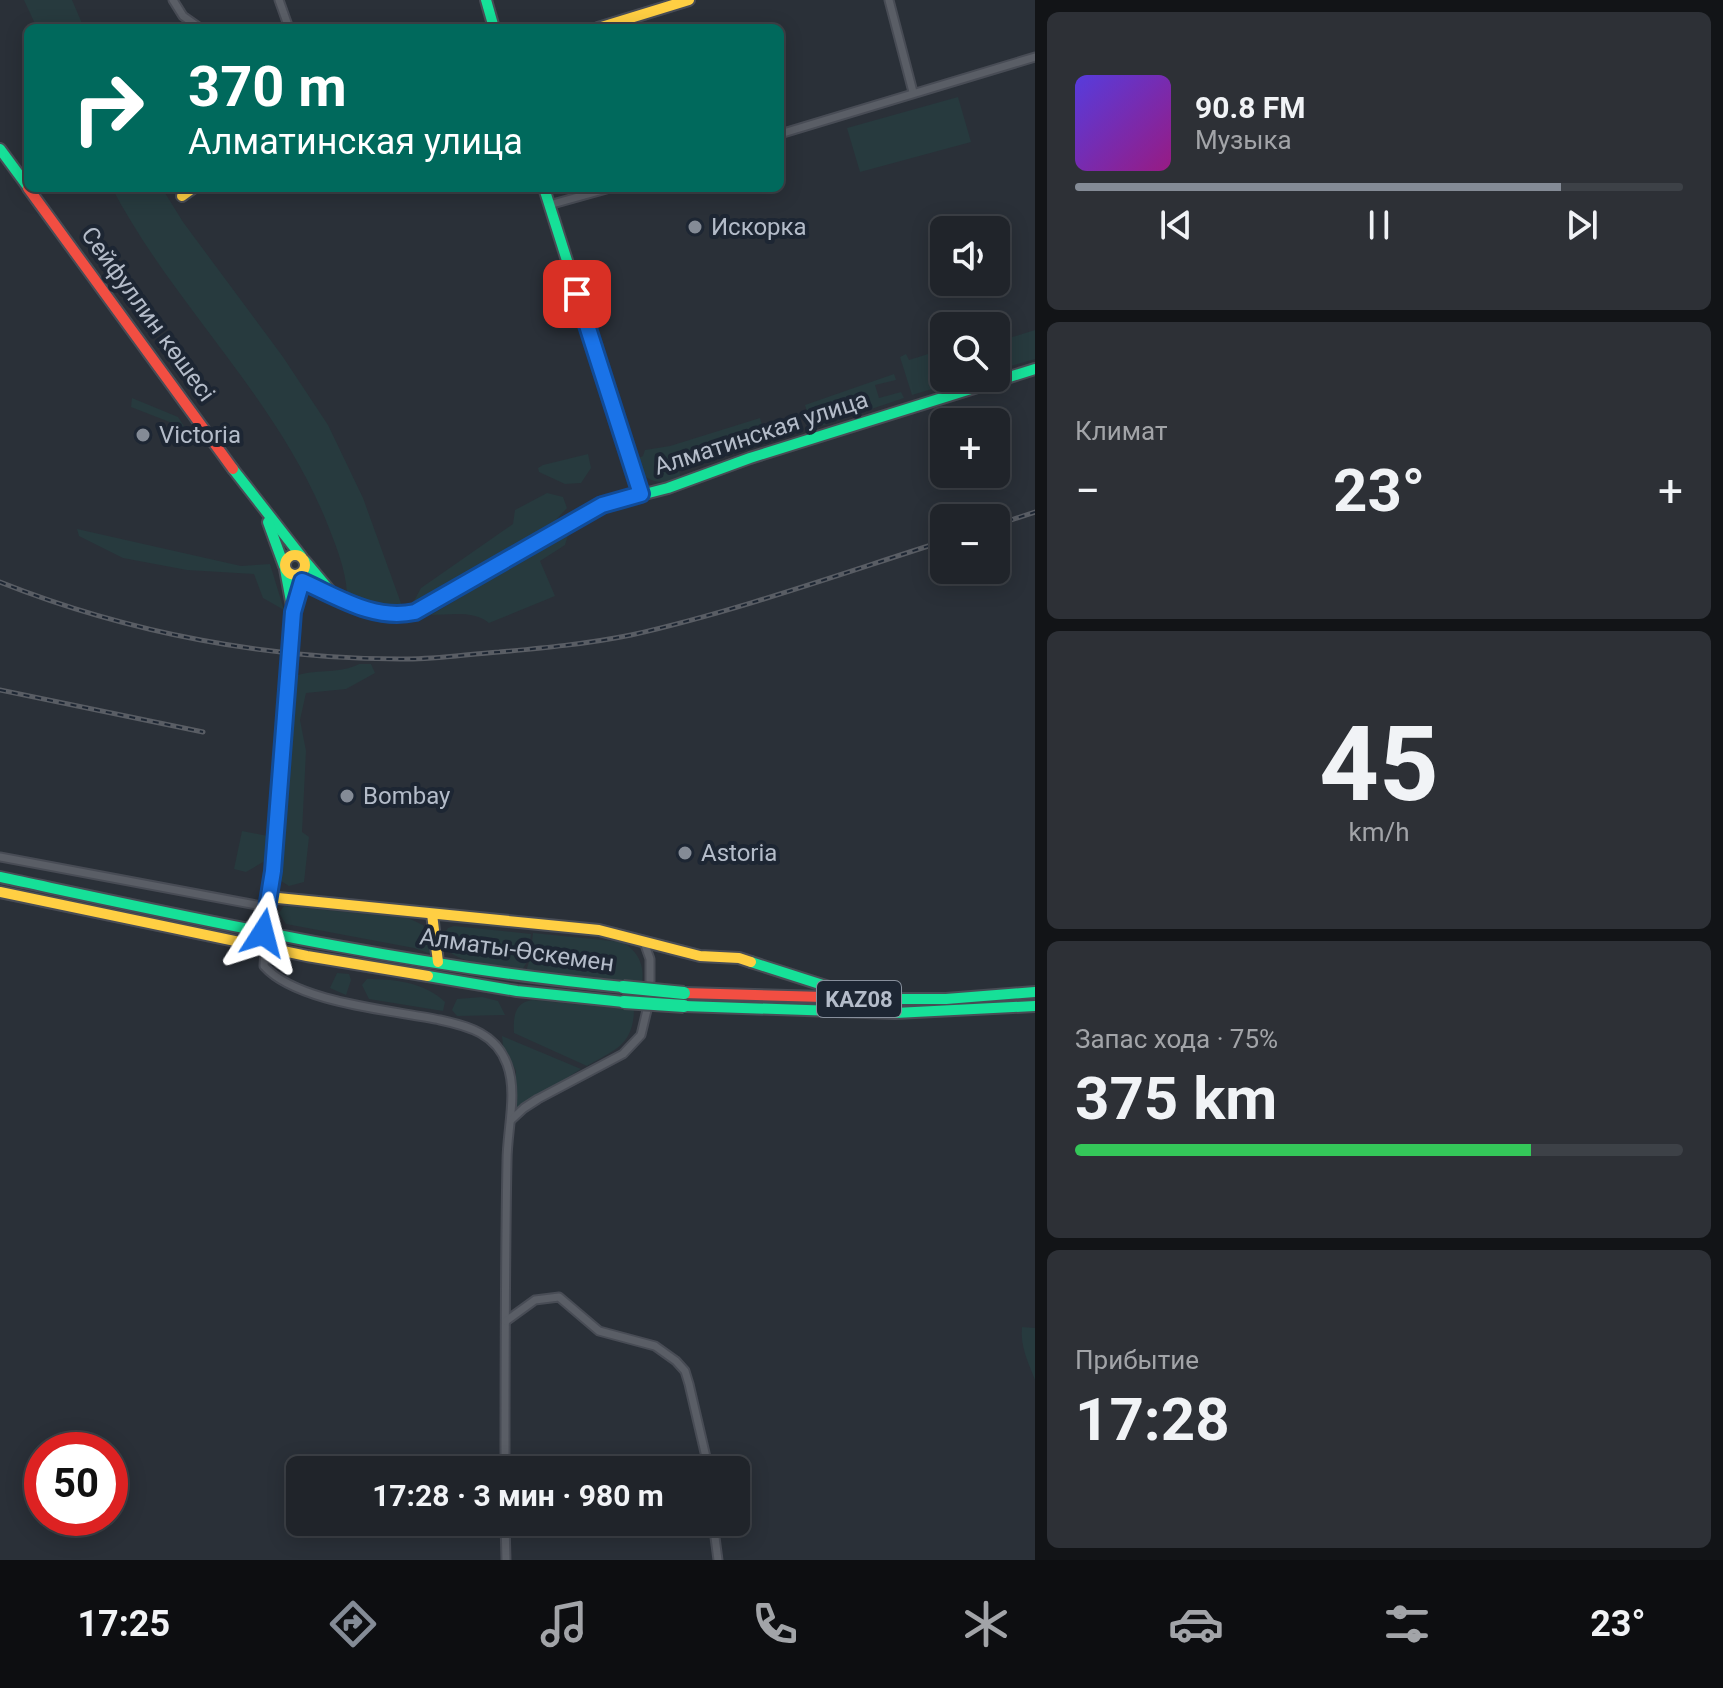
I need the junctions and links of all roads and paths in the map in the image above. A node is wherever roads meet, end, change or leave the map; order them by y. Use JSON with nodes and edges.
{"nodes":[{"id":1,"x":173,"y":0,"type":"edge"},
{"id":2,"x":279,"y":0,"type":"edge"},
{"id":3,"x":486,"y":0,"type":"edge"},
{"id":4,"x":689,"y":0,"type":"edge"},
{"id":5,"x":889,"y":0,"type":"edge"},
{"id":6,"x":194,"y":24,"type":"edge"},
{"id":7,"x":288,"y":24,"type":"edge"},
{"id":8,"x":493,"y":24,"type":"edge"},
{"id":9,"x":611,"y":24,"type":"edge"},
{"id":10,"x":1035,"y":57,"type":"edge"},
{"id":11,"x":913,"y":92,"type":"junction"},
{"id":12,"x":784,"y":133,"type":"edge"},
{"id":13,"x":0,"y":149,"type":"edge"},
{"id":14,"x":24,"y":182,"type":"edge"},
{"id":15,"x":31,"y":192,"type":"edge"},
{"id":16,"x":545,"y":192,"type":"edge"},
{"id":17,"x":596,"y":192,"type":"edge"},
{"id":18,"x":549,"y":205,"type":"junction"},
{"id":19,"x":1035,"y":369,"type":"edge"},
{"id":20,"x":641,"y":494,"type":"junction"},
{"id":21,"x":260,"y":506,"type":"junction"},
{"id":22,"x":296,"y":568,"type":"junction"},
{"id":23,"x":335,"y":596,"type":"junction"},
{"id":24,"x":293,"y":612,"type":"junction"},
{"id":25,"x":0,"y":857,"type":"edge"},
{"id":26,"x":0,"y":877,"type":"edge"},
{"id":27,"x":0,"y":892,"type":"edge"},
{"id":28,"x":268,"y":902,"type":"junction"},
{"id":29,"x":432,"y":914,"type":"junction"},
{"id":30,"x":263,"y":933,"type":"junction"},
{"id":31,"x":644,"y":942,"type":"junction"},
{"id":32,"x":265,"y":947,"type":"junction"},
{"id":33,"x":438,"y":962,"type":"junction"},
{"id":34,"x":650,"y":981,"type":"dead end"},
{"id":35,"x":1035,"y":992,"type":"edge"},
{"id":36,"x":864,"y":999,"type":"junction"},
{"id":37,"x":684,"y":1000,"type":"junction"},
{"id":38,"x":1035,"y":1006,"type":"edge"},
{"id":39,"x":647,"y":1010,"type":"dead end"},
{"id":40,"x":510,"y":1122,"type":"junction"},
{"id":41,"x":506,"y":1321,"type":"junction"},
{"id":42,"x":505,"y":1456,"type":"edge"},
{"id":43,"x":706,"y":1456,"type":"edge"},
{"id":44,"x":505,"y":1536,"type":"edge"},
{"id":45,"x":715,"y":1536,"type":"edge"},
{"id":46,"x":506,"y":1560,"type":"edge"},
{"id":47,"x":718,"y":1560,"type":"edge"}],
"edges":[{"from":1,"to":6,"type":"street"},
{"from":2,"to":7,"type":"street"},
{"from":3,"to":8,"type":"main road"},
{"from":4,"to":9,"type":"main road"},
{"from":5,"to":11,"type":"street"},
{"from":10,"to":11,"type":"street"},
{"from":11,"to":12,"type":"street"},
{"from":13,"to":14,"type":"main road","name":"Сейфуллин көшесі"},
{"from":15,"to":21,"type":"main road","name":"Сейфуллин көшесі"},
{"from":16,"to":18,"type":"main road"},
{"from":17,"to":18,"type":"street"},
{"from":18,"to":20,"type":"main road"},
{"from":19,"to":20,"type":"main road","name":"Алматинская улица"},
{"from":20,"to":23,"type":"main road","name":"Алматинская улица"},
{"from":21,"to":22,"type":"main road"},
{"from":21,"to":22,"type":"main road"},
{"from":22,"to":23,"type":"main road","name":"Алматинская улица"},
{"from":22,"to":23,"type":"main road"},
{"from":22,"to":24,"type":"main road"},
{"from":22,"to":24,"type":"main road"},
{"from":24,"to":28,"type":"main road"},
{"from":25,"to":28,"type":"street"},
{"from":26,"to":30,"type":"main road","name":"Алматы-Өскемен","number":"KAZ08"},
{"from":27,"to":32,"type":"main road","name":"Алматы-Өскемен","number":"KAZ08"},
{"from":28,"to":29,"type":"main road"},
{"from":28,"to":30,"type":"main road"},
{"from":29,"to":31,"type":"main road"},
{"from":29,"to":33,"type":"main road"},
{"from":30,"to":33,"type":"main road","name":"Алматы-Өскемен","number":"KAZ08"},
{"from":31,"to":34,"type":"street"},
{"from":31,"to":36,"type":"main road"},
{"from":32,"to":37,"type":"main road","name":"Алматы-Өскемен","number":"KAZ08","bridge":true},
{"from":32,"to":40,"type":"street"},
{"from":33,"to":37,"type":"main road","name":"Алматы-Өскемен","number":"KAZ08","bridge":true},
{"from":35,"to":36,"type":"main road","name":"Алматы-Өскемен","number":"KAZ08"},
{"from":36,"to":37,"type":"main road","name":"Алматы-Өскемен","number":"KAZ08"},
{"from":37,"to":38,"type":"main road","name":"Алматы-Өскемен","number":"KAZ08"},
{"from":39,"to":40,"type":"street"},
{"from":40,"to":41,"type":"street"},
{"from":41,"to":42,"type":"street"},
{"from":41,"to":43,"type":"street"},
{"from":44,"to":46,"type":"street"},
{"from":45,"to":47,"type":"street"}]}
